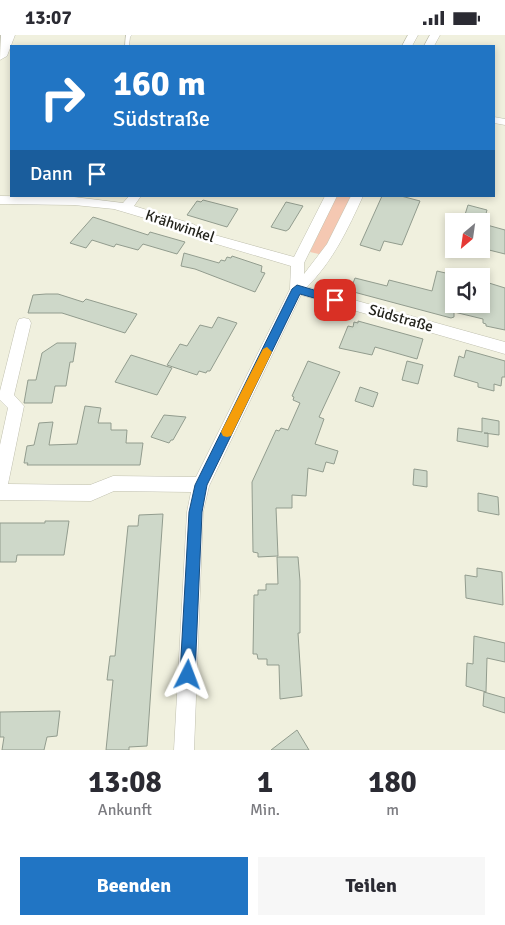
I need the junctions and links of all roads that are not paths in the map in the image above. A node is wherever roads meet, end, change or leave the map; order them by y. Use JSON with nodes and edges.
{"nodes":[{"id":1,"x":8,"y":35,"type":"edge"},
{"id":2,"x":0,"y":56,"type":"edge"},
{"id":3,"x":134,"y":197,"type":"edge"},
{"id":4,"x":331,"y":197,"type":"edge"},
{"id":5,"x":356,"y":197,"type":"edge"},
{"id":6,"x":0,"y":200,"type":"edge"},
{"id":7,"x":126,"y":208,"type":"junction"},
{"id":8,"x":298,"y":263,"type":"junction"},
{"id":9,"x":297,"y":289,"type":"junction"},
{"id":10,"x":24,"y":323,"type":"dead end"},
{"id":11,"x":505,"y":348,"type":"edge"},
{"id":12,"x":0,"y":483,"type":"edge"},
{"id":13,"x":201,"y":485,"type":"junction"},
{"id":14,"x":0,"y":492,"type":"edge"},
{"id":15,"x":184,"y":750,"type":"edge"}],
"edges":[{"from":1,"to":2,"type":"main road"},
{"from":3,"to":7,"type":"street"},
{"from":4,"to":8,"type":"street"},
{"from":5,"to":9,"type":"street"},
{"from":6,"to":7,"type":"street","name":"Krähwinkel"},
{"from":7,"to":8,"type":"street","name":"Krähwinkel"},
{"from":8,"to":9,"type":"street"},
{"from":9,"to":11,"type":"street","name":"Südstraße"},
{"from":9,"to":13,"type":"street"},
{"from":10,"to":12,"type":"street"},
{"from":13,"to":14,"type":"street"},
{"from":13,"to":15,"type":"street"}]}
